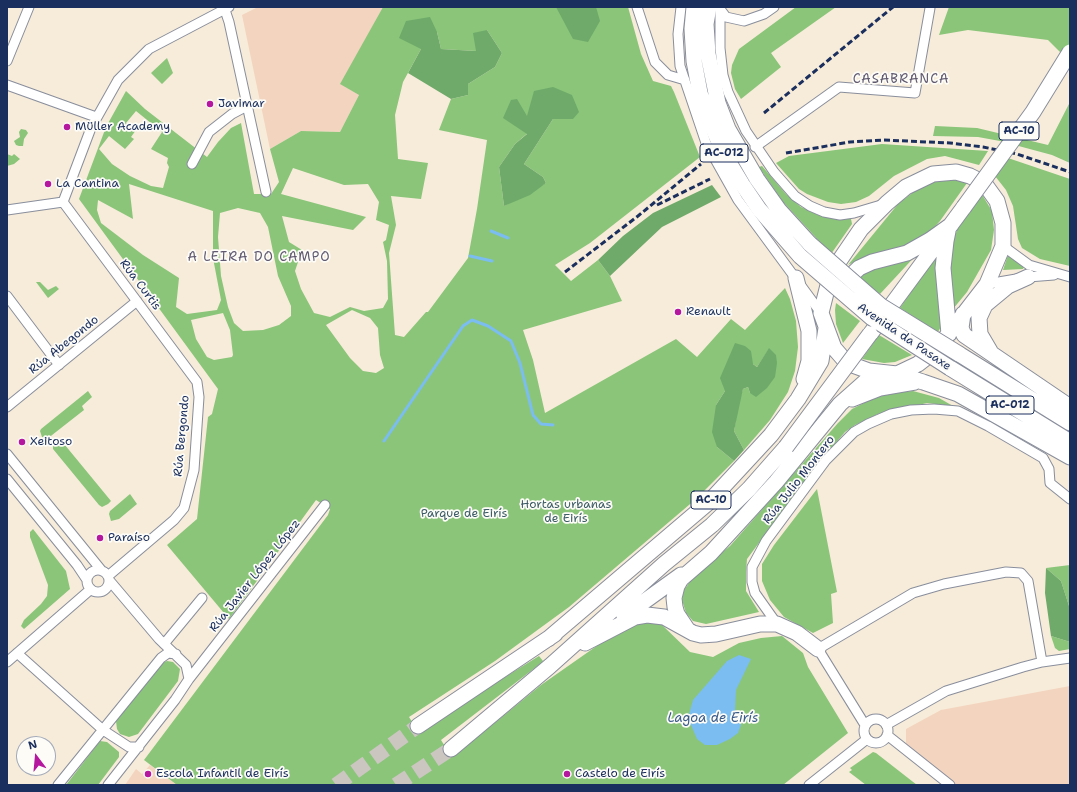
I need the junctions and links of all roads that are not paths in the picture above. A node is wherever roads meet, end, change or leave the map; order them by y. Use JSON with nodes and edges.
{"nodes":[{"id":1,"x":29,"y":7,"type":"edge"},
{"id":2,"x":637,"y":7,"type":"edge"},
{"id":3,"x":681,"y":7,"type":"edge"},
{"id":4,"x":694,"y":7,"type":"edge"},
{"id":5,"x":774,"y":7,"type":"edge"},
{"id":6,"x":226,"y":8,"type":"edge"},
{"id":7,"x":716,"y":8,"type":"edge"},
{"id":8,"x":930,"y":8,"type":"dead end"},
{"id":9,"x":699,"y":26,"type":"junction"},
{"id":10,"x":1070,"y":52,"type":"edge"},
{"id":11,"x":7,"y":61,"type":"edge"},
{"id":12,"x":685,"y":80,"type":"junction"},
{"id":13,"x":7,"y":85,"type":"edge"},
{"id":14,"x":247,"y":106,"type":"junction"},
{"id":15,"x":96,"y":117,"type":"junction"},
{"id":16,"x":755,"y":147,"type":"junction"},
{"id":17,"x":192,"y":164,"type":"dead end"},
{"id":18,"x":266,"y":192,"type":"dead end"},
{"id":19,"x":62,"y":202,"type":"junction"},
{"id":20,"x":887,"y":203,"type":"junction"},
{"id":21,"x":7,"y":210,"type":"edge"},
{"id":22,"x":951,"y":225,"type":"junction"},
{"id":23,"x":1003,"y":246,"type":"junction"},
{"id":24,"x":1059,"y":275,"type":"junction"},
{"id":25,"x":1028,"y":277,"type":"junction"},
{"id":26,"x":796,"y":278,"type":"junction"},
{"id":27,"x":1070,"y":278,"type":"edge"},
{"id":28,"x":987,"y":284,"type":"junction"},
{"id":29,"x":7,"y":296,"type":"edge"},
{"id":30,"x":137,"y":301,"type":"junction"},
{"id":31,"x":963,"y":314,"type":"junction"},
{"id":32,"x":824,"y":319,"type":"junction"},
{"id":33,"x":949,"y":334,"type":"junction"},
{"id":34,"x":834,"y":348,"type":"junction"},
{"id":35,"x":996,"y":358,"type":"junction"},
{"id":36,"x":59,"y":365,"type":"junction"},
{"id":37,"x":890,"y":374,"type":"junction"},
{"id":38,"x":198,"y":382,"type":"joint"},
{"id":39,"x":924,"y":382,"type":"junction"},
{"id":40,"x":798,"y":399,"type":"junction"},
{"id":41,"x":840,"y":404,"type":"junction"},
{"id":42,"x":7,"y":407,"type":"edge"},
{"id":43,"x":1070,"y":407,"type":"edge"},
{"id":44,"x":1070,"y":423,"type":"edge"},
{"id":45,"x":1070,"y":442,"type":"edge"},
{"id":46,"x":7,"y":454,"type":"edge"},
{"id":47,"x":1070,"y":457,"type":"edge"},
{"id":48,"x":7,"y":479,"type":"edge"},
{"id":49,"x":1070,"y":499,"type":"edge"},
{"id":50,"x":325,"y":505,"type":"dead end"},
{"id":51,"x":724,"y":538,"type":"junction"},
{"id":52,"x":664,"y":564,"type":"junction"},
{"id":53,"x":106,"y":576,"type":"junction"},
{"id":54,"x":87,"y":580,"type":"junction"},
{"id":55,"x":91,"y":589,"type":"junction"},
{"id":56,"x":202,"y":598,"type":"dead end"},
{"id":57,"x":777,"y":624,"type":"junction"},
{"id":58,"x":687,"y":630,"type":"junction"},
{"id":59,"x":548,"y":639,"type":"junction"},
{"id":60,"x":585,"y":643,"type":"junction"},
{"id":61,"x":164,"y":644,"type":"junction"},
{"id":62,"x":818,"y":649,"type":"junction"},
{"id":63,"x":17,"y":653,"type":"junction"},
{"id":64,"x":176,"y":654,"type":"junction"},
{"id":65,"x":1070,"y":658,"type":"edge"},
{"id":66,"x":204,"y":661,"type":"junction"},
{"id":67,"x":7,"y":662,"type":"edge"},
{"id":68,"x":1042,"y":662,"type":"junction"},
{"id":69,"x":186,"y":665,"type":"junction"},
{"id":70,"x":550,"y":666,"type":"junction"},
{"id":71,"x":189,"y":679,"type":"junction"},
{"id":72,"x":865,"y":725,"type":"junction"},
{"id":73,"x":886,"y":725,"type":"junction"},
{"id":74,"x":418,"y":726,"type":"tunnel mouth"},
{"id":75,"x":103,"y":730,"type":"junction"},
{"id":76,"x":888,"y":735,"type":"junction"},
{"id":77,"x":866,"y":739,"type":"junction"},
{"id":78,"x":138,"y":747,"type":"junction"},
{"id":79,"x":451,"y":749,"type":"tunnel mouth"},
{"id":80,"x":58,"y":785,"type":"edge"},
{"id":81,"x":108,"y":785,"type":"edge"},
{"id":82,"x":809,"y":785,"type":"edge"},
{"id":83,"x":950,"y":785,"type":"edge"}],
"edges":[{"from":1,"to":11,"type":"street"},
{"from":2,"to":12,"type":"street"},
{"from":3,"to":12,"type":"street"},
{"from":4,"to":9,"type":"main road","name":"Avenida da Pasaxe"},
{"from":5,"to":7,"type":"street"},
{"from":6,"to":14,"type":"street"},
{"from":6,"to":15,"type":"street"},
{"from":7,"to":9,"type":"main road","name":"Avenida da Pasaxe"},
{"from":7,"to":16,"type":"street"},
{"from":8,"to":16,"type":"street"},
{"from":9,"to":44,"type":"main road","name":"Avenida da Pasaxe","number":"AC-012","bridge":true},
{"from":9,"to":45,"type":"main road","name":"Avenida da Pasaxe","number":"AC-012","bridge":true},
{"from":10,"to":22,"type":"main road","number":"AC-10","bridge":true},
{"from":12,"to":26,"type":"street"},
{"from":13,"to":15,"type":"street"},
{"from":14,"to":17,"type":"street"},
{"from":14,"to":18,"type":"street"},
{"from":15,"to":19,"type":"street"},
{"from":16,"to":20,"type":"street"},
{"from":19,"to":21,"type":"street"},
{"from":19,"to":30,"type":"street","name":"Rúa Curtis"},
{"from":20,"to":23,"type":"main road"},
{"from":20,"to":32,"type":"main road"},
{"from":22,"to":33,"type":"main road"},
{"from":22,"to":34,"type":"main road"},
{"from":22,"to":52,"type":"main road","number":"AC-10","bridge":true},
{"from":23,"to":24,"type":"street"},
{"from":23,"to":28,"type":"main road"},
{"from":24,"to":25,"type":"street"},
{"from":24,"to":27,"type":"street"},
{"from":25,"to":28,"type":"street"},
{"from":25,"to":35,"type":"main road"},
{"from":26,"to":32,"type":"street"},
{"from":26,"to":40,"type":"main road"},
{"from":28,"to":31,"type":"main road"},
{"from":29,"to":36,"type":"street"},
{"from":30,"to":36,"type":"street","name":"Rúa Abegondo"},
{"from":30,"to":38,"type":"street","name":"Rúa Curtis"},
{"from":31,"to":33,"type":"main road"},
{"from":31,"to":35,"type":"main road"},
{"from":32,"to":34,"type":"main road"},
{"from":32,"to":40,"type":"main road","number":"AC-10"},
{"from":33,"to":37,"type":"main road"},
{"from":34,"to":37,"type":"main road"},
{"from":35,"to":43,"type":"main road"},
{"from":36,"to":42,"type":"street","name":"Rúa Abegondo"},
{"from":37,"to":39,"type":"main road"},
{"from":37,"to":41,"type":"main road","number":"AC-10"},
{"from":38,"to":53,"type":"street","name":"Rúa Bergondo"},
{"from":39,"to":41,"type":"main road","number":"AC-10"},
{"from":39,"to":47,"type":"main road"},
{"from":40,"to":59,"type":"main road","number":"AC-10"},
{"from":41,"to":51,"type":"main road","number":"AC-10"},
{"from":46,"to":53,"type":"street"},
{"from":48,"to":54,"type":"street"},
{"from":49,"to":57,"type":"street","name":"Rúa Julio Montero"},
{"from":50,"to":66,"type":"street","name":"Rúa Javier López López"},
{"from":51,"to":58,"type":"main road"},
{"from":51,"to":60,"type":"main road","number":"AC-10"},
{"from":52,"to":59,"type":"main road","number":"AC-10"},
{"from":52,"to":70,"type":"main road","number":"AC-10"},
{"from":53,"to":54,"type":"street"},
{"from":53,"to":55,"type":"street"},
{"from":53,"to":61,"type":"street"},
{"from":54,"to":55,"type":"street"},
{"from":55,"to":63,"type":"street"},
{"from":56,"to":61,"type":"street"},
{"from":57,"to":58,"type":"main road"},
{"from":57,"to":62,"type":"main road"},
{"from":58,"to":60,"type":"main road"},
{"from":59,"to":74,"type":"main road","number":"AC-10"},
{"from":60,"to":70,"type":"main road","number":"AC-10"},
{"from":61,"to":64,"type":"street"},
{"from":62,"to":68,"type":"street"},
{"from":62,"to":72,"type":"street"},
{"from":63,"to":67,"type":"street"},
{"from":63,"to":75,"type":"street"},
{"from":64,"to":69,"type":"street"},
{"from":64,"to":75,"type":"street"},
{"from":65,"to":68,"type":"street"},
{"from":66,"to":69,"type":"street"},
{"from":66,"to":71,"type":"street","name":"Rúa Javier López López"},
{"from":68,"to":73,"type":"street"},
{"from":69,"to":71,"type":"street"},
{"from":70,"to":79,"type":"main road","number":"AC-10"},
{"from":71,"to":78,"type":"street","name":"Rúa Javier López López"},
{"from":72,"to":73,"type":"street"},
{"from":72,"to":77,"type":"street"},
{"from":73,"to":76,"type":"street"},
{"from":75,"to":78,"type":"street"},
{"from":75,"to":80,"type":"street"},
{"from":76,"to":77,"type":"street"},
{"from":76,"to":83,"type":"street"},
{"from":77,"to":82,"type":"street"},
{"from":78,"to":81,"type":"street","name":"Rúa Javier López López"}]}
